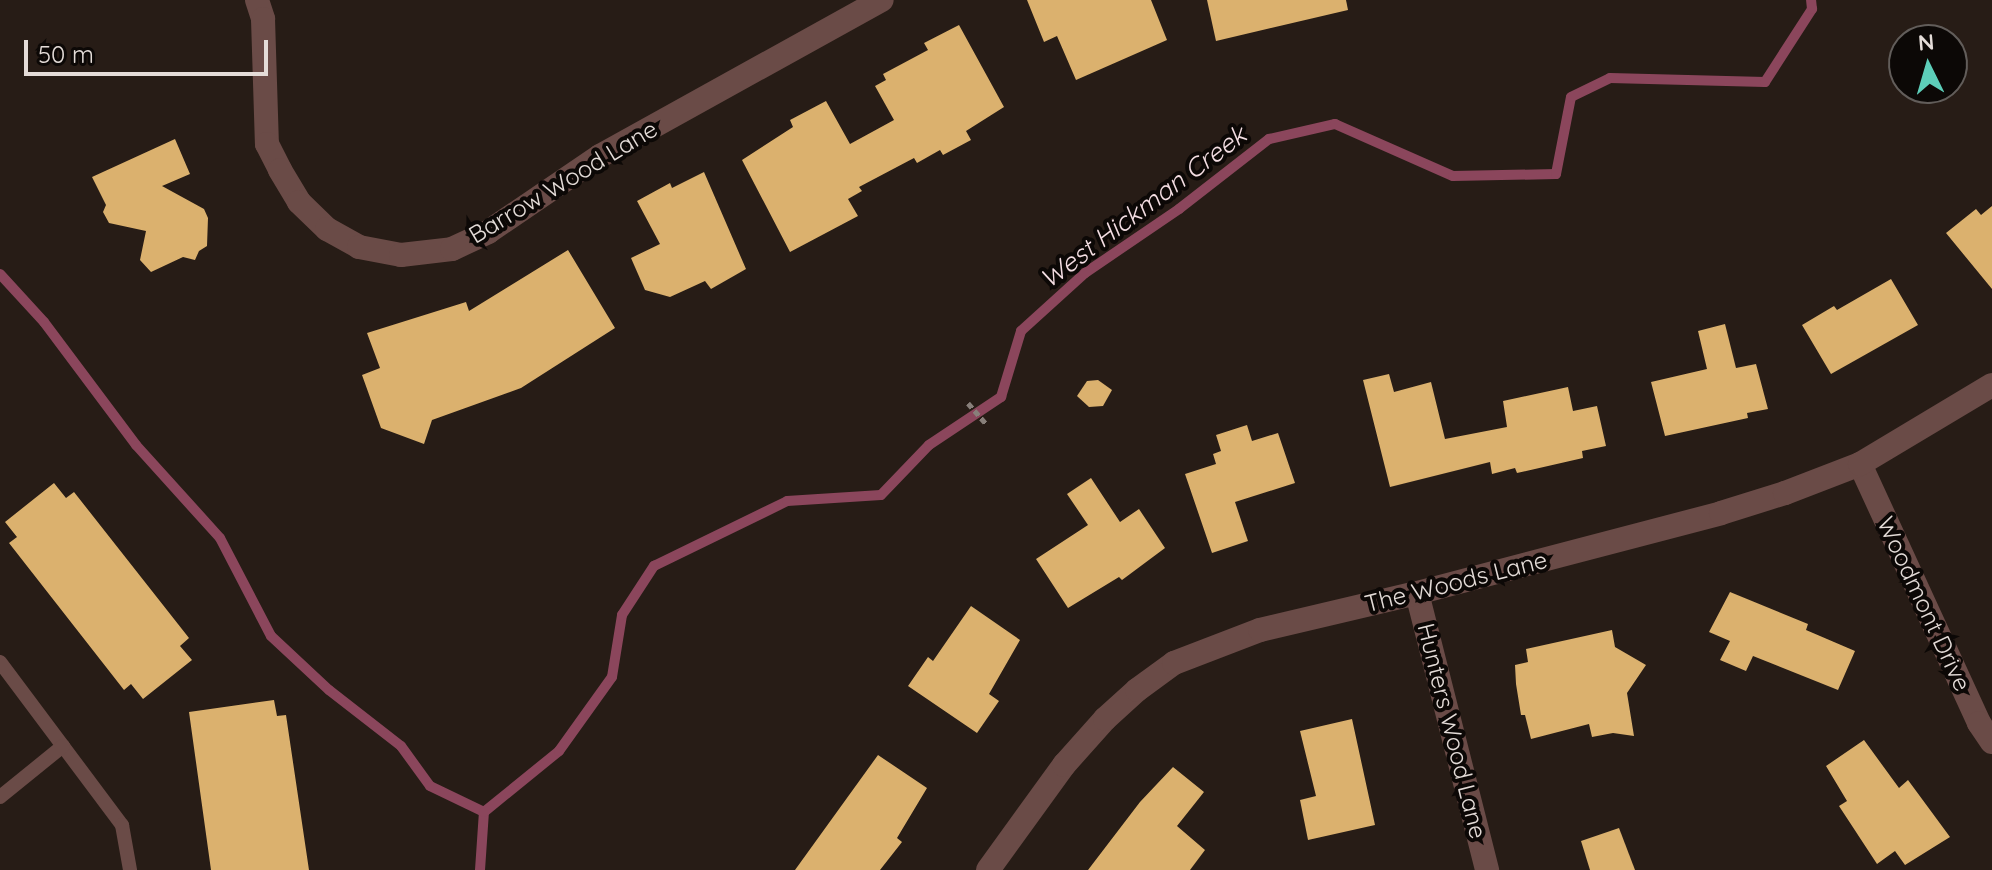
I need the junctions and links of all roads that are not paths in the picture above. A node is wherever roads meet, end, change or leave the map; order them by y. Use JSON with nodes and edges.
{"nodes":[{"id":1,"x":257,"y":0,"type":"edge"},
{"id":2,"x":882,"y":0,"type":"edge"},
{"id":3,"x":1992,"y":385,"type":"edge"},
{"id":4,"x":1860,"y":464,"type":"junction"},
{"id":5,"x":1417,"y":593,"type":"junction"},
{"id":6,"x":0,"y":662,"type":"edge"},
{"id":7,"x":1992,"y":742,"type":"edge"},
{"id":8,"x":63,"y":746,"type":"junction"},
{"id":9,"x":0,"y":797,"type":"edge"},
{"id":10,"x":130,"y":870,"type":"edge"},
{"id":11,"x":988,"y":870,"type":"edge"},
{"id":12,"x":1487,"y":870,"type":"edge"}],
"edges":[{"from":1,"to":2,"type":"street","name":"Barrow Wood Lane"},
{"from":3,"to":4,"type":"street","name":"The Woods Lane"},
{"from":4,"to":5,"type":"street","name":"The Woods Lane"},
{"from":4,"to":7,"type":"street","name":"Woodmont Drive"},
{"from":5,"to":11,"type":"street","name":"The Woods Lane"},
{"from":5,"to":12,"type":"street","name":"Hunters Wood Lane"},
{"from":6,"to":8,"type":"lane"},
{"from":8,"to":9,"type":"lane"},
{"from":8,"to":10,"type":"lane"}]}
